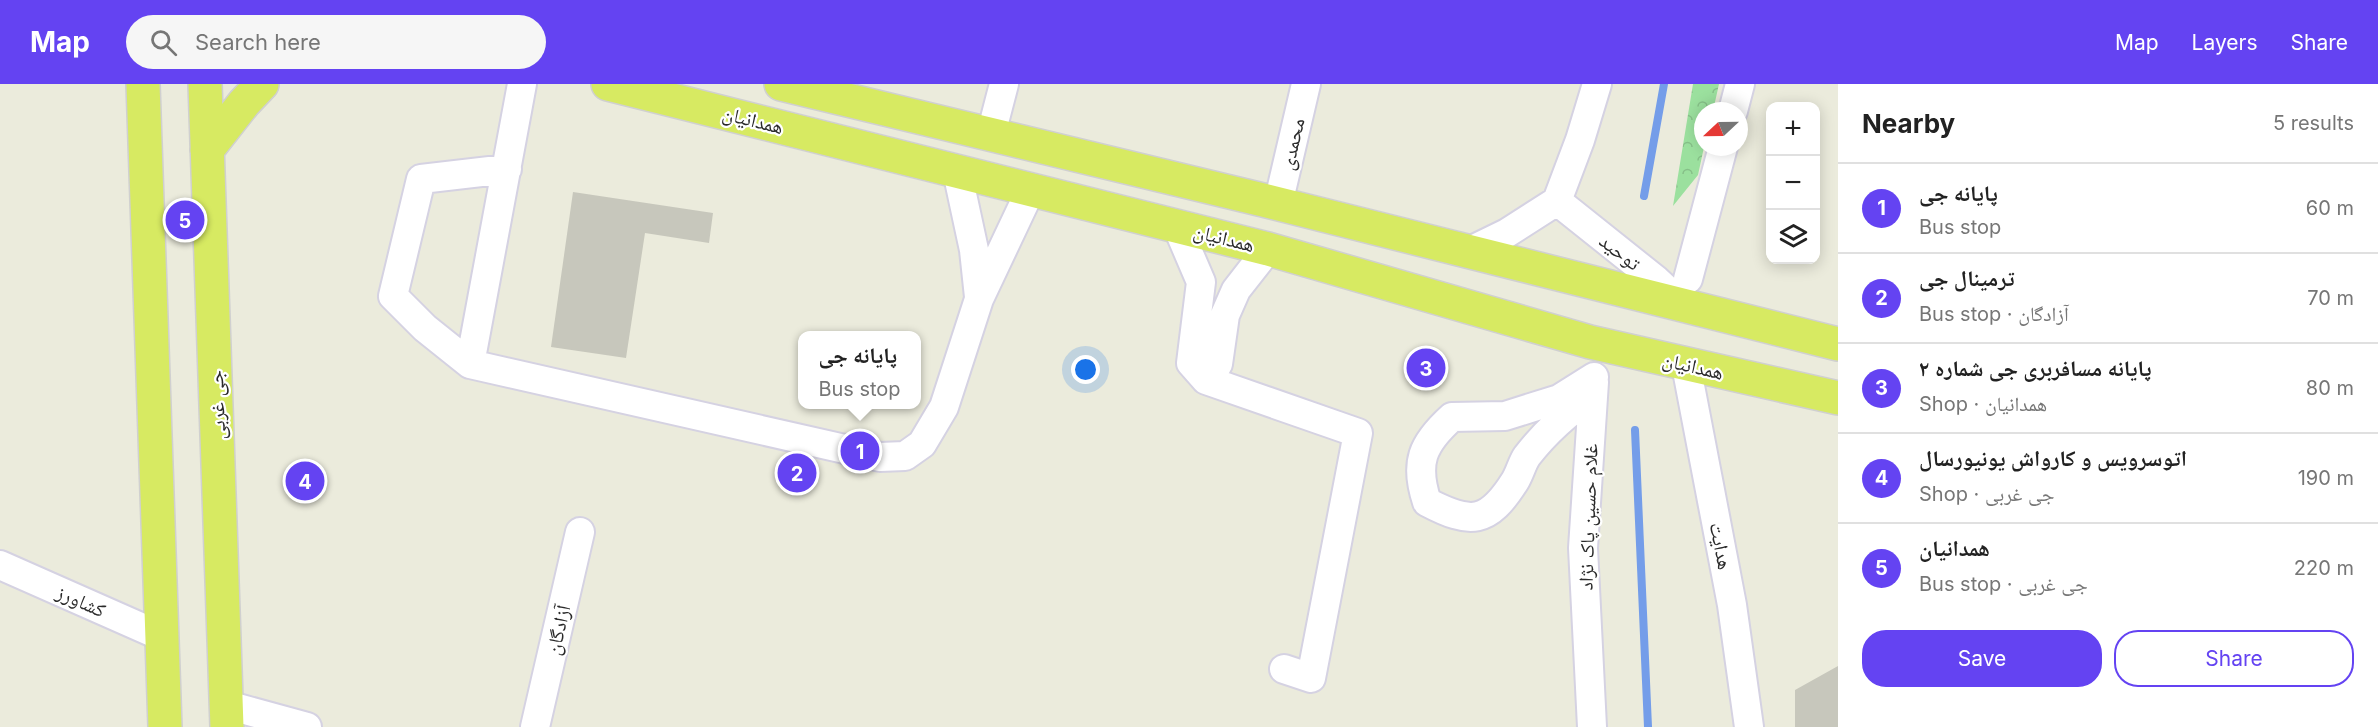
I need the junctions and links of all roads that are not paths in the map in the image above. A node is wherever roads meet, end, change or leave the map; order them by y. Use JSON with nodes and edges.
{"nodes":[{"id":1,"x":143,"y":84,"type":"edge"},
{"id":2,"x":205,"y":84,"type":"edge"},
{"id":3,"x":262,"y":84,"type":"edge"},
{"id":4,"x":522,"y":84,"type":"edge"},
{"id":5,"x":608,"y":84,"type":"edge"},
{"id":6,"x":781,"y":84,"type":"edge"},
{"id":7,"x":1004,"y":84,"type":"edge"},
{"id":8,"x":1306,"y":84,"type":"edge"},
{"id":9,"x":1597,"y":84,"type":"edge"},
{"id":10,"x":1740,"y":84,"type":"edge"},
{"id":11,"x":822,"y":89,"type":"edge"},
{"id":12,"x":1735,"y":102,"type":"edge"},
{"id":13,"x":932,"y":120,"type":"junction"},
{"id":14,"x":991,"y":134,"type":"junction"},
{"id":15,"x":207,"y":150,"type":"junction"},
{"id":16,"x":1073,"y":153,"type":"junction"},
{"id":17,"x":1722,"y":156,"type":"edge"},
{"id":18,"x":922,"y":162,"type":"junction"},
{"id":19,"x":507,"y":169,"type":"junction"},
{"id":20,"x":957,"y":171,"type":"junction"},
{"id":21,"x":1031,"y":189,"type":"junction"},
{"id":22,"x":1065,"y":198,"type":"junction"},
{"id":23,"x":1557,"y":201,"type":"junction"},
{"id":24,"x":1278,"y":204,"type":"junction"},
{"id":25,"x":1178,"y":226,"type":"junction"},
{"id":26,"x":1268,"y":249,"type":"junction"},
{"id":27,"x":1470,"y":251,"type":"junction"},
{"id":28,"x":1685,"y":292,"type":"junction"},
{"id":29,"x":979,"y":299,"type":"junction"},
{"id":30,"x":1596,"y":344,"type":"junction"},
{"id":31,"x":1838,"y":344,"type":"edge"},
{"id":32,"x":470,"y":364,"type":"junction"},
{"id":33,"x":1686,"y":365,"type":"junction"},
{"id":34,"x":1206,"y":380,"type":"junction"},
{"id":35,"x":1594,"y":387,"type":"junction"},
{"id":36,"x":1838,"y":398,"type":"edge"},
{"id":37,"x":580,"y":532,"type":"dead end"},
{"id":38,"x":0,"y":565,"type":"edge"},
{"id":39,"x":163,"y":636,"type":"junction"},
{"id":40,"x":1284,"y":669,"type":"dead end"},
{"id":41,"x":227,"y":716,"type":"edge"},
{"id":42,"x":165,"y":727,"type":"edge"},
{"id":43,"x":307,"y":727,"type":"edge"},
{"id":44,"x":535,"y":727,"type":"edge"},
{"id":45,"x":1592,"y":727,"type":"edge"},
{"id":46,"x":1749,"y":727,"type":"edge"}],
"edges":[{"from":1,"to":39,"type":"main road"},
{"from":2,"to":15,"type":"main road","name":"جی غربی"},
{"from":3,"to":15,"type":"main road"},
{"from":4,"to":19,"type":"street"},
{"from":5,"to":18,"type":"main road","name":"همدانیان"},
{"from":6,"to":11,"type":"main road"},
{"from":7,"to":14,"type":"street"},
{"from":8,"to":24,"type":"street","name":"محمدی"},
{"from":9,"to":23,"type":"street"},
{"from":10,"to":12,"type":"street"},
{"from":11,"to":13,"type":"main road"},
{"from":13,"to":14,"type":"main road"},
{"from":13,"to":18,"type":"main road"},
{"from":14,"to":16,"type":"main road"},
{"from":15,"to":41,"type":"main road","name":"جی غربی"},
{"from":16,"to":22,"type":"main road"},
{"from":16,"to":24,"type":"main road"},
{"from":17,"to":28,"type":"street"},
{"from":18,"to":20,"type":"main road","name":"همدانیان"},
{"from":19,"to":32,"type":"street"},
{"from":19,"to":32,"type":"street"},
{"from":20,"to":21,"type":"main road","name":"همدانیان"},
{"from":20,"to":29,"type":"street"},
{"from":21,"to":22,"type":"main road","name":"همدانیان"},
{"from":21,"to":29,"type":"street"},
{"from":22,"to":25,"type":"main road","name":"همدانیان"},
{"from":23,"to":27,"type":"street"},
{"from":23,"to":28,"type":"street","name":"توحید"},
{"from":24,"to":27,"type":"main road"},
{"from":25,"to":26,"type":"main road","name":"همدانیان"},
{"from":25,"to":34,"type":"street"},
{"from":26,"to":30,"type":"main road","name":"همدانیان"},
{"from":26,"to":34,"type":"street"},
{"from":27,"to":28,"type":"main road"},
{"from":28,"to":31,"type":"main road"},
{"from":29,"to":32,"type":"street"},
{"from":30,"to":33,"type":"main road","name":"همدانیان"},
{"from":30,"to":35,"type":"street","name":"غلام حسین پاک نژاد"},
{"from":33,"to":36,"type":"main road","name":"همدانیان"},
{"from":33,"to":46,"type":"street","name":"هدایت"},
{"from":34,"to":40,"type":"street"},
{"from":35,"to":35,"type":"street"},
{"from":35,"to":45,"type":"street","name":"غلام حسین پاک نژاد"},
{"from":37,"to":44,"type":"street","name":"آزادگان"},
{"from":38,"to":39,"type":"street","name":"کشاورز"},
{"from":39,"to":42,"type":"main road"},
{"from":41,"to":43,"type":"street"}]}
